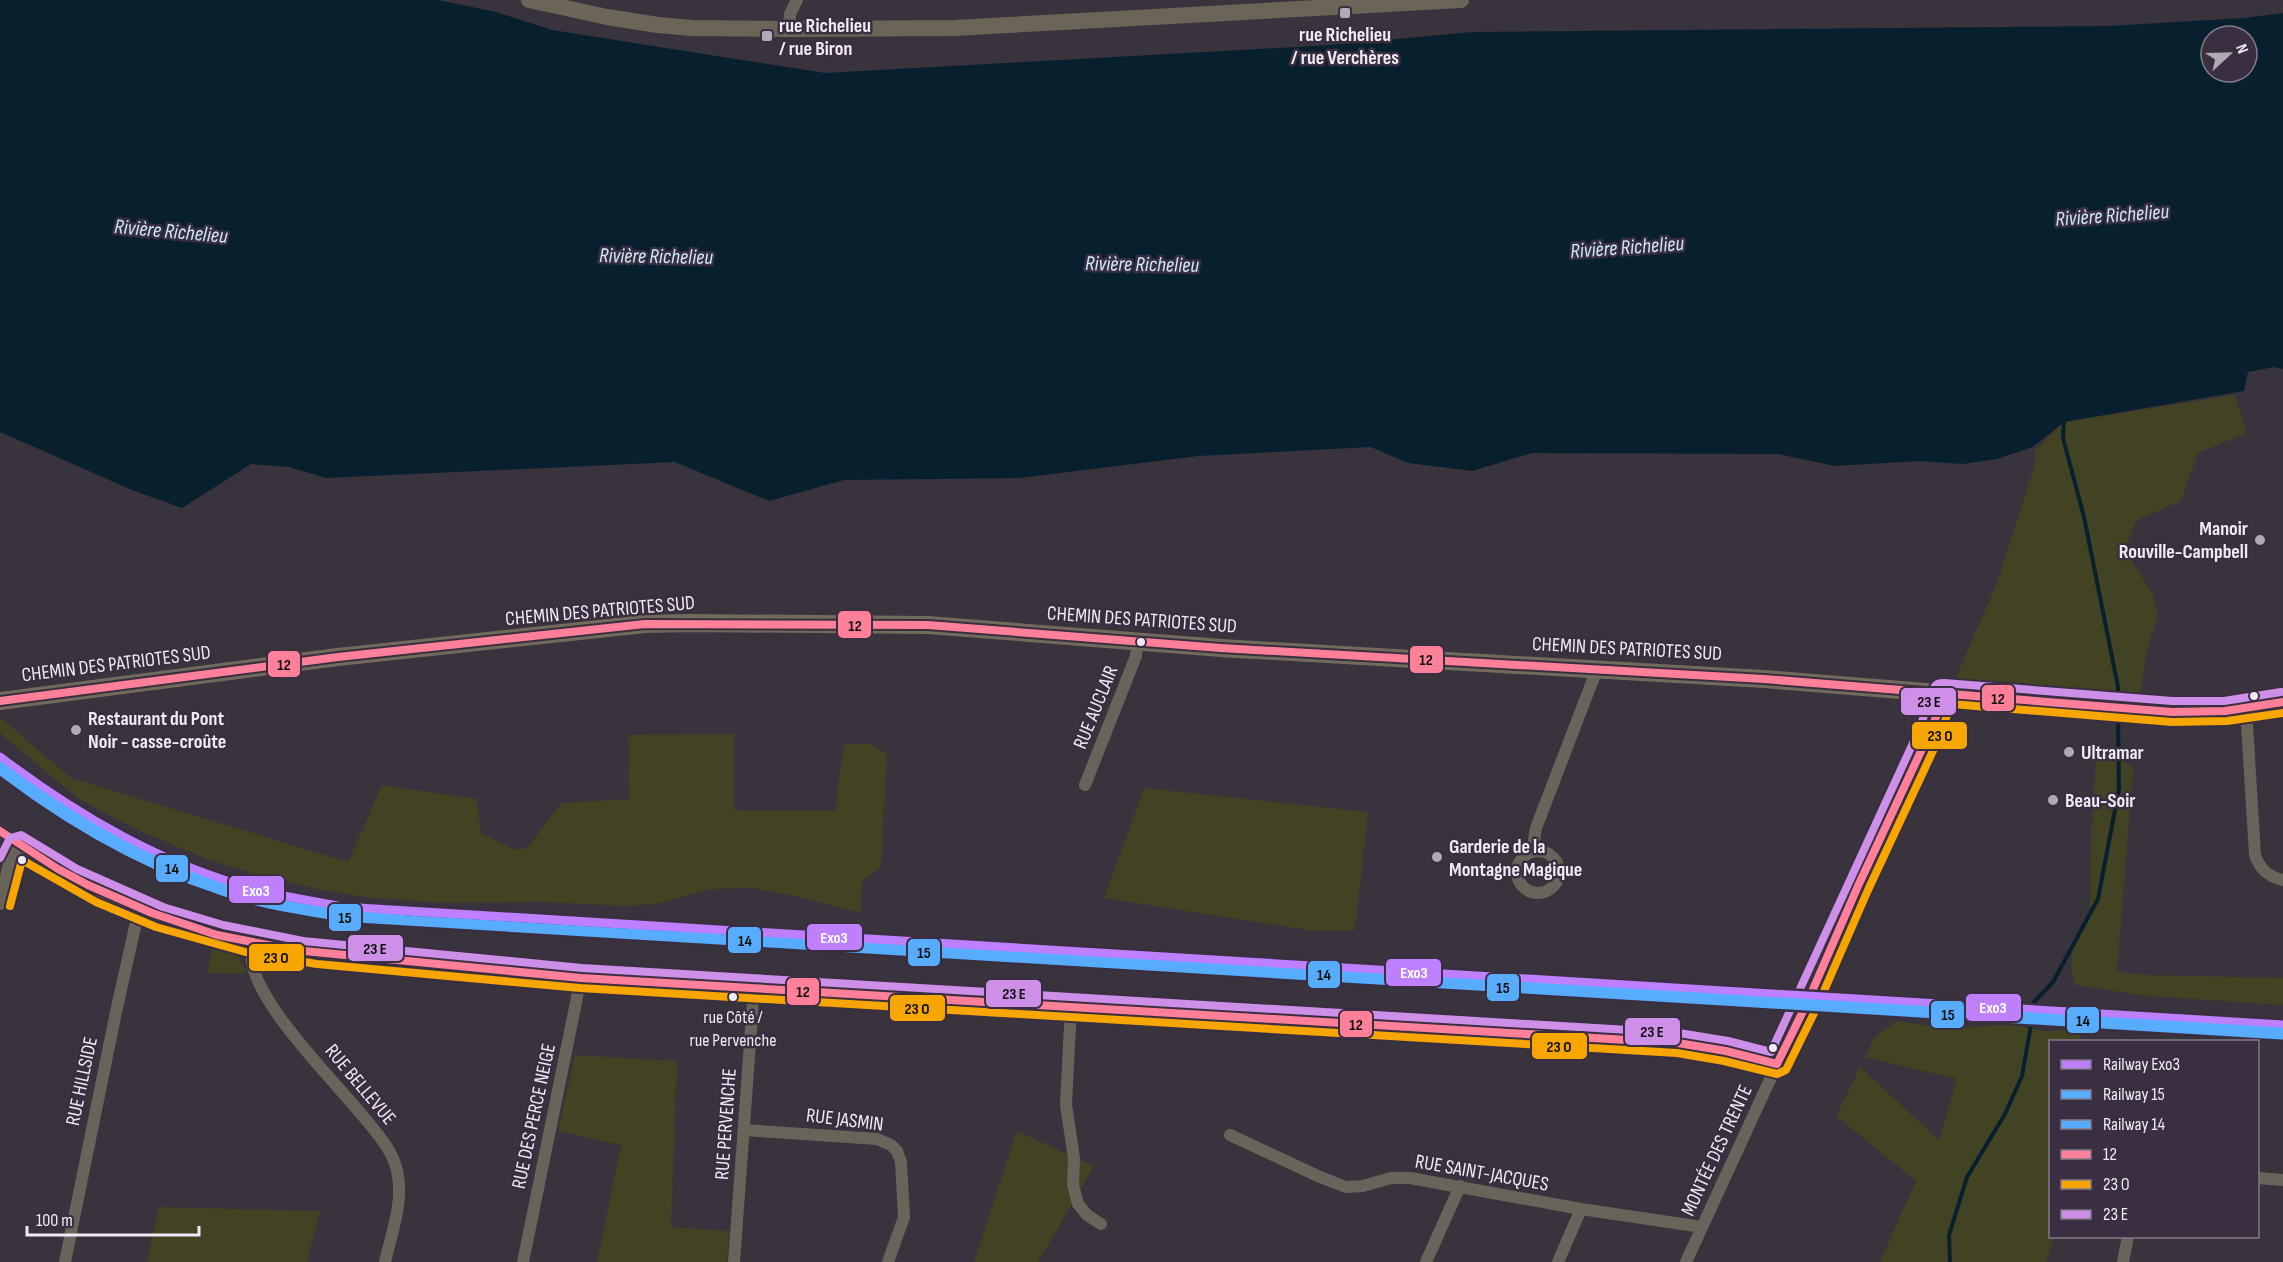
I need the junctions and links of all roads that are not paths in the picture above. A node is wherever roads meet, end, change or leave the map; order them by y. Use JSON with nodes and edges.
{"nodes":[{"id":1,"x":529,"y":0,"type":"edge"},
{"id":2,"x":796,"y":0,"type":"edge"},
{"id":3,"x":1461,"y":0,"type":"edge"},
{"id":4,"x":547,"y":2,"type":"edge"},
{"id":5,"x":1358,"y":3,"type":"edge"},
{"id":6,"x":789,"y":28,"type":"junction"},
{"id":7,"x":1138,"y":641,"type":"junction"},
{"id":8,"x":1597,"y":669,"type":"junction"},
{"id":9,"x":1943,"y":693,"type":"junction"},
{"id":10,"x":0,"y":700,"type":"edge"},
{"id":11,"x":2283,"y":702,"type":"edge"},
{"id":12,"x":2246,"y":709,"type":"junction"},
{"id":13,"x":1085,"y":785,"type":"dead end"},
{"id":14,"x":0,"y":831,"type":"edge"},
{"id":15,"x":18,"y":845,"type":"junction"},
{"id":16,"x":1532,"y":852,"type":"dead end"},
{"id":17,"x":2283,"y":880,"type":"edge"},
{"id":18,"x":0,"y":904,"type":"edge"},
{"id":19,"x":140,"y":909,"type":"junction"},
{"id":20,"x":253,"y":944,"type":"junction"},
{"id":21,"x":581,"y":978,"type":"junction"},
{"id":22,"x":754,"y":988,"type":"junction"},
{"id":23,"x":1071,"y":1006,"type":"junction"},
{"id":24,"x":1777,"y":1064,"type":"junction"},
{"id":25,"x":744,"y":1130,"type":"junction"},
{"id":26,"x":1230,"y":1135,"type":"dead end"},
{"id":27,"x":2259,"y":1178,"type":"edge"},
{"id":28,"x":2283,"y":1180,"type":"edge"},
{"id":29,"x":1460,"y":1186,"type":"junction"},
{"id":30,"x":1581,"y":1209,"type":"junction"},
{"id":31,"x":1101,"y":1224,"type":"dead end"},
{"id":32,"x":1702,"y":1227,"type":"junction"},
{"id":33,"x":2128,"y":1238,"type":"edge"},
{"id":34,"x":65,"y":1262,"type":"edge"},
{"id":35,"x":385,"y":1262,"type":"edge"},
{"id":36,"x":523,"y":1262,"type":"edge"},
{"id":37,"x":734,"y":1262,"type":"edge"},
{"id":38,"x":888,"y":1262,"type":"edge"},
{"id":39,"x":1426,"y":1262,"type":"edge"},
{"id":40,"x":1558,"y":1262,"type":"edge"},
{"id":41,"x":1686,"y":1262,"type":"edge"},
{"id":42,"x":2122,"y":1262,"type":"edge"}],
"edges":[{"from":1,"to":4,"type":"main road"},
{"from":2,"to":6,"type":"street"},
{"from":3,"to":5,"type":"main road"},
{"from":4,"to":6,"type":"main road"},
{"from":5,"to":6,"type":"main road"},
{"from":7,"to":8,"type":"main road","name":"CHEMIN DES PATRIOTES SUD"},
{"from":7,"to":10,"type":"main road","name":"CHEMIN DES PATRIOTES SUD"},
{"from":7,"to":13,"type":"street","name":"RUE AUCLAIR"},
{"from":8,"to":9,"type":"main road","name":"CHEMIN DES PATRIOTES SUD"},
{"from":8,"to":16,"type":"street"},
{"from":9,"to":12,"type":"main road","name":"CHEMIN DES PATRIOTES SUD"},
{"from":9,"to":24,"type":"street","name":"MONTÉE DES TRENTE"},
{"from":11,"to":12,"type":"main road","name":"CHEMIN DES PATRIOTES SUD"},
{"from":12,"to":17,"type":"street"},
{"from":14,"to":15,"type":"street"},
{"from":15,"to":18,"type":"street"},
{"from":15,"to":19,"type":"street"},
{"from":19,"to":20,"type":"street"},
{"from":19,"to":34,"type":"street","name":"RUE HILLSIDE"},
{"from":20,"to":21,"type":"street"},
{"from":20,"to":35,"type":"street","name":"RUE BELLEVUE"},
{"from":21,"to":22,"type":"street"},
{"from":21,"to":36,"type":"street","name":"RUE DES PERCE NEIGE"},
{"from":22,"to":23,"type":"street"},
{"from":22,"to":25,"type":"street","name":"RUE PERVENCHE"},
{"from":23,"to":24,"type":"street"},
{"from":23,"to":31,"type":"street"},
{"from":24,"to":32,"type":"street","name":"MONTÉE DES TRENTE"},
{"from":25,"to":37,"type":"street","name":"RUE PERVENCHE"},
{"from":25,"to":38,"type":"street","name":"RUE JASMIN"},
{"from":26,"to":29,"type":"street","name":"RUE SAINT-JACQUES"},
{"from":27,"to":28,"type":"street"},
{"from":29,"to":30,"type":"street","name":"RUE SAINT-JACQUES"},
{"from":29,"to":39,"type":"street"},
{"from":30,"to":32,"type":"street","name":"RUE SAINT-JACQUES"},
{"from":30,"to":40,"type":"street"},
{"from":32,"to":41,"type":"street","name":"MONTÉE DES TRENTE"},
{"from":33,"to":42,"type":"street"}]}
